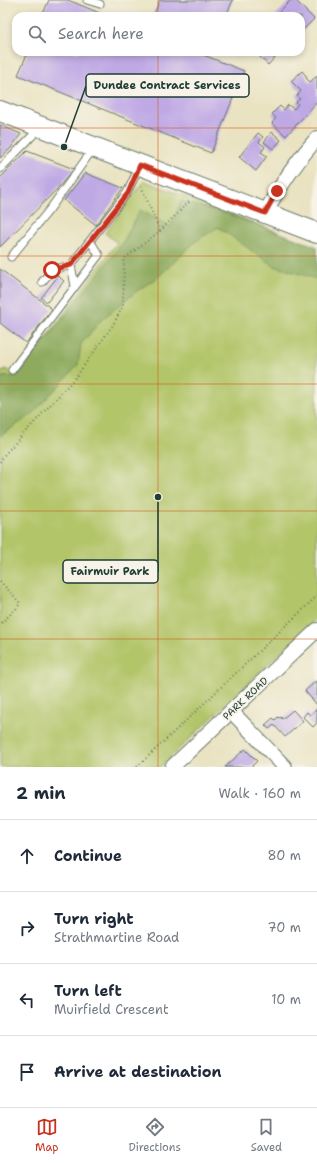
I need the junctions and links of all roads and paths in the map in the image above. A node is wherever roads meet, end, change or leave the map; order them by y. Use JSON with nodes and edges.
{"nodes":[{"id":1,"x":87,"y":0,"type":"edge"},
{"id":2,"x":100,"y":4,"type":"dead end"},
{"id":3,"x":0,"y":111,"type":"edge"},
{"id":4,"x":36,"y":125,"type":"junction"},
{"id":5,"x":317,"y":138,"type":"edge"},
{"id":6,"x":94,"y":148,"type":"junction"},
{"id":7,"x":140,"y":165,"type":"junction"},
{"id":8,"x":0,"y":169,"type":"edge"},
{"id":9,"x":202,"y":189,"type":"junction"},
{"id":10,"x":265,"y":213,"type":"junction"},
{"id":11,"x":160,"y":231,"type":"junction"},
{"id":12,"x":317,"y":233,"type":"edge"},
{"id":13,"x":90,"y":241,"type":"junction"},
{"id":14,"x":11,"y":257,"type":"dead end"},
{"id":15,"x":71,"y":265,"type":"junction"},
{"id":16,"x":42,"y":282,"type":"dead end"},
{"id":17,"x":75,"y":286,"type":"junction"},
{"id":18,"x":12,"y":370,"type":"dead end"},
{"id":19,"x":0,"y":462,"type":"edge"},
{"id":20,"x":0,"y":581,"type":"edge"},
{"id":21,"x":317,"y":596,"type":"edge"},
{"id":22,"x":0,"y":624,"type":"edge"},
{"id":23,"x":317,"y":630,"type":"edge"},
{"id":24,"x":231,"y":711,"type":"junction"},
{"id":25,"x":137,"y":767,"type":"edge"},
{"id":26,"x":172,"y":767,"type":"edge"},
{"id":27,"x":285,"y":767,"type":"edge"}],
"edges":[{"from":1,"to":2,"type":"lane"},
{"from":3,"to":4,"type":"street"},
{"from":4,"to":6,"type":"street"},
{"from":4,"to":8,"type":"lane"},
{"from":5,"to":10,"type":"street"},
{"from":6,"to":7,"type":"street"},
{"from":6,"to":14,"type":"lane"},
{"from":7,"to":9,"type":"street"},
{"from":7,"to":11,"type":"path"},
{"from":7,"to":13,"type":"lane"},
{"from":9,"to":10,"type":"street"},
{"from":9,"to":11,"type":"path"},
{"from":10,"to":12,"type":"street"},
{"from":11,"to":19,"type":"path"},
{"from":13,"to":15,"type":"lane"},
{"from":13,"to":17,"type":"lane"},
{"from":15,"to":16,"type":"lane"},
{"from":15,"to":17,"type":"lane"},
{"from":17,"to":18,"type":"lane"},
{"from":20,"to":22,"type":"path"},
{"from":21,"to":25,"type":"path"},
{"from":23,"to":24,"type":"street","name":"PARK ROAD"},
{"from":24,"to":26,"type":"street","name":"PARK ROAD"},
{"from":24,"to":27,"type":"street"}]}
